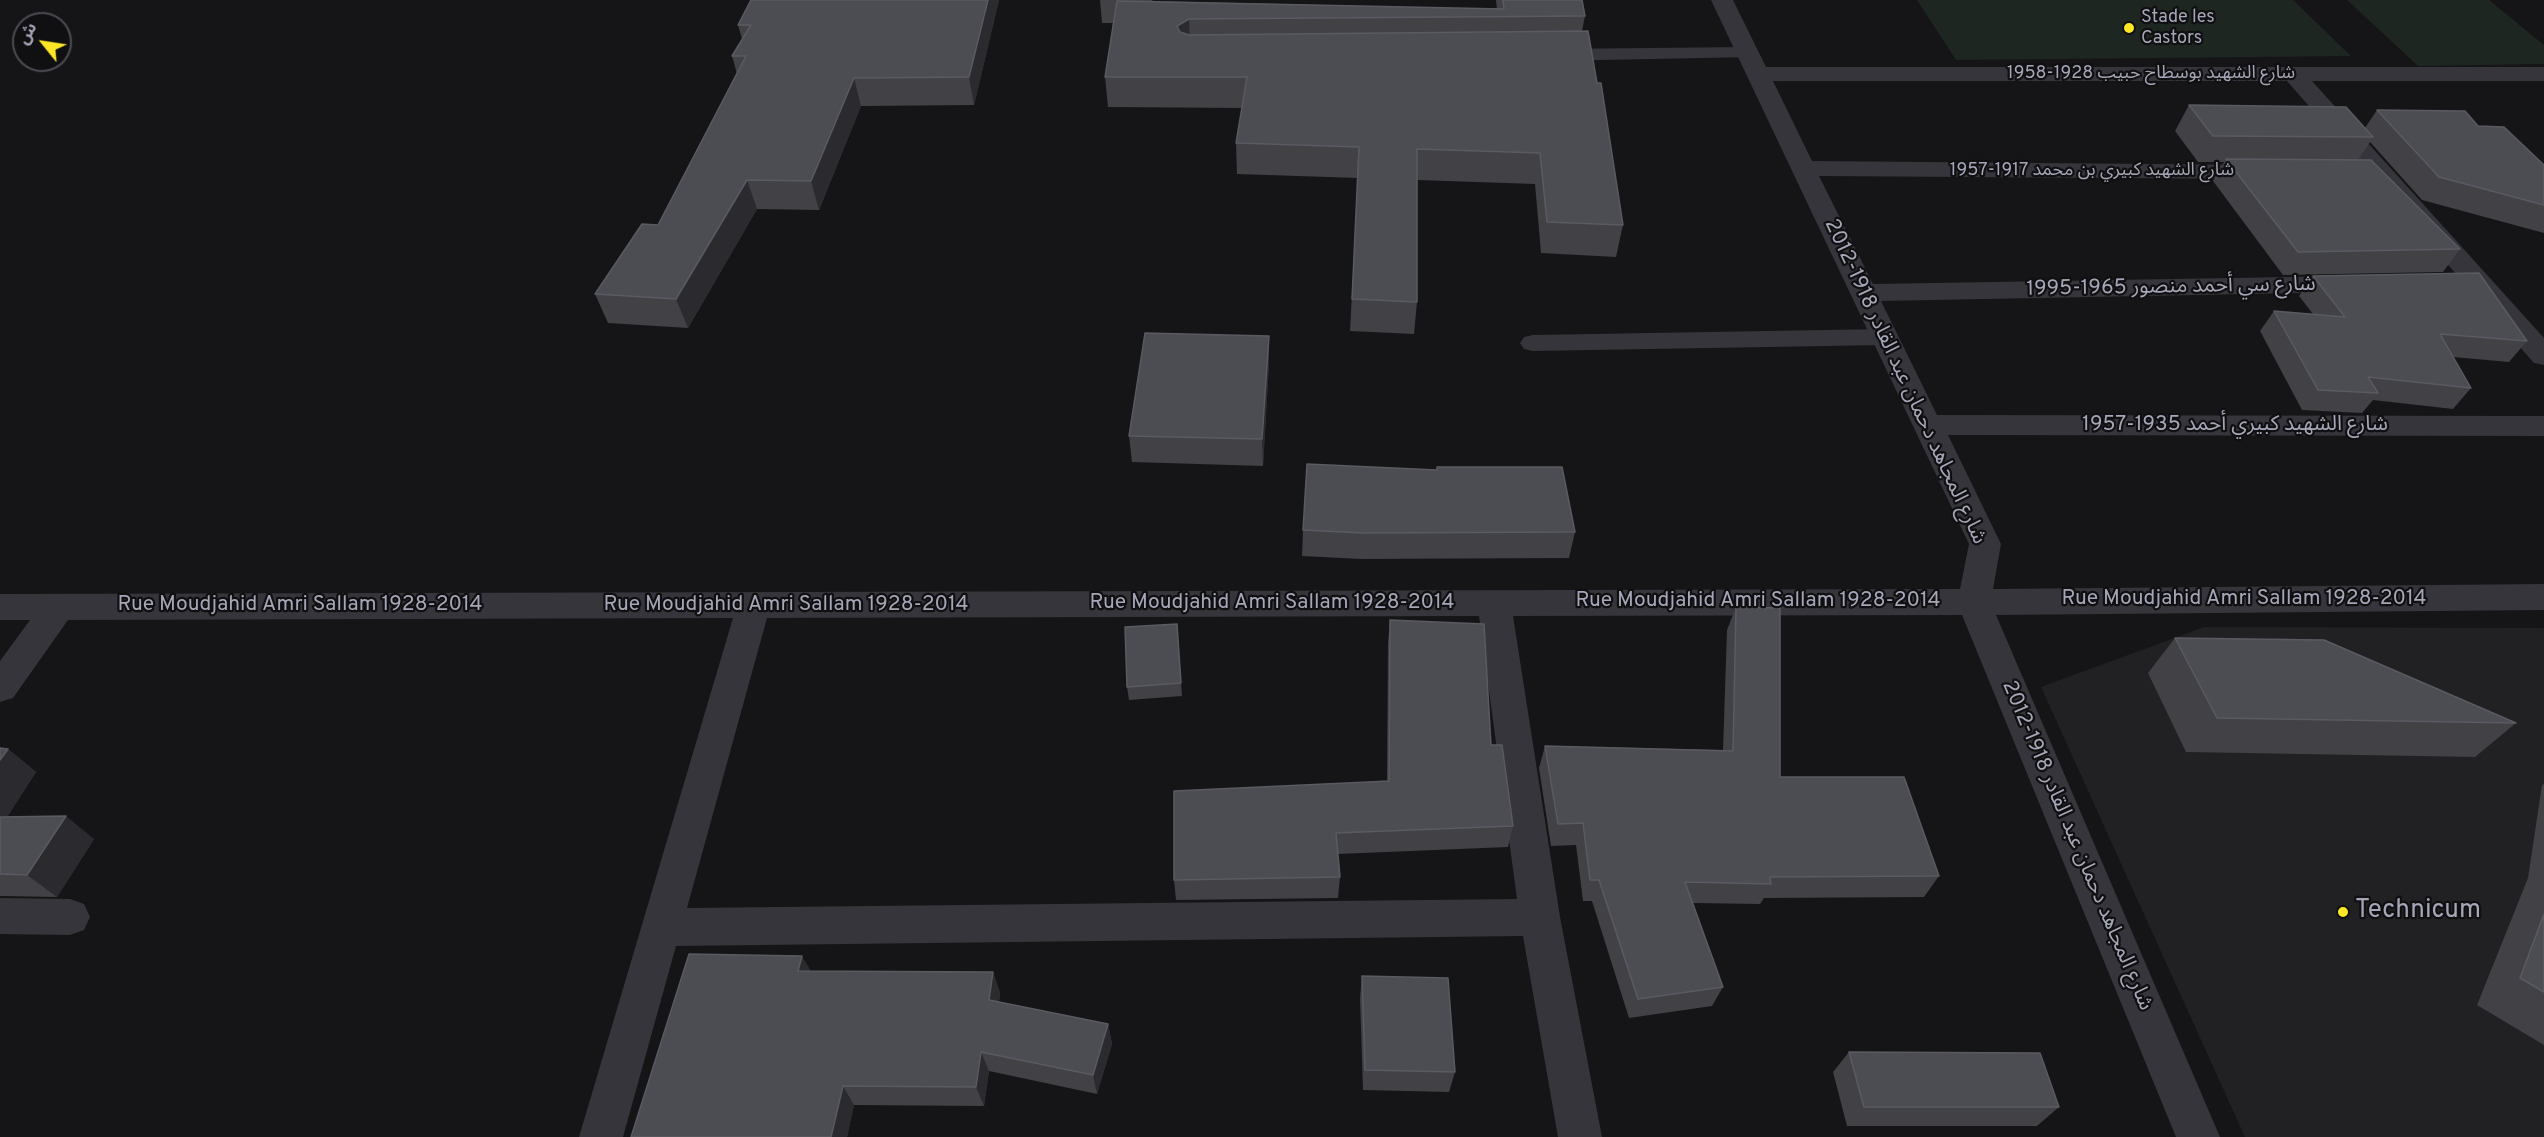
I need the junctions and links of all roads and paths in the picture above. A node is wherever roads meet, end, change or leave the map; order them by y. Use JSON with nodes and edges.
{"nodes":[{"id":1,"x":1722,"y":0,"type":"edge"},
{"id":2,"x":1534,"y":55,"type":"edge"},
{"id":3,"x":1753,"y":64,"type":"junction"},
{"id":4,"x":2293,"y":74,"type":"junction"},
{"id":5,"x":2544,"y":74,"type":"edge"},
{"id":6,"x":1804,"y":168,"type":"junction"},
{"id":7,"x":2287,"y":172,"type":"edge"},
{"id":8,"x":2346,"y":172,"type":"edge"},
{"id":9,"x":2381,"y":173,"type":"junction"},
{"id":10,"x":2442,"y":282,"type":"edge"},
{"id":11,"x":2478,"y":282,"type":"junction"},
{"id":12,"x":2371,"y":284,"type":"edge"},
{"id":13,"x":1864,"y":293,"type":"junction"},
{"id":14,"x":1885,"y":337,"type":"junction"},
{"id":15,"x":1533,"y":343,"type":"dead end"},
{"id":16,"x":2544,"y":356,"type":"edge"},
{"id":17,"x":1927,"y":425,"type":"junction"},
{"id":18,"x":2544,"y":426,"type":"edge"},
{"id":19,"x":2544,"y":597,"type":"edge"},
{"id":20,"x":1974,"y":602,"type":"junction"},
{"id":21,"x":1494,"y":603,"type":"junction"},
{"id":22,"x":59,"y":606,"type":"junction"},
{"id":23,"x":753,"y":606,"type":"junction"},
{"id":24,"x":0,"y":607,"type":"edge"},
{"id":25,"x":0,"y":688,"type":"edge"},
{"id":26,"x":0,"y":916,"type":"edge"},
{"id":27,"x":1540,"y":916,"type":"junction"},
{"id":28,"x":70,"y":917,"type":"dead end"},
{"id":29,"x":661,"y":927,"type":"junction"},
{"id":30,"x":601,"y":1137,"type":"edge"},
{"id":31,"x":1580,"y":1137,"type":"edge"},
{"id":32,"x":2198,"y":1137,"type":"edge"}],
"edges":[{"from":1,"to":3,"type":"street","name":"شارع المجاهد دحمان عبد القادر 1918-2012"},
{"from":2,"to":3,"type":"lane"},
{"from":3,"to":4,"type":"street","name":"شارع الشهيد بوسطاح حبيب 1928-1958"},
{"from":3,"to":6,"type":"street","name":"شارع المجاهد دحمان عبد القادر 1918-2012"},
{"from":4,"to":5,"type":"street","name":"شارع الشهيد بوسطاح حبيب 1928-1958"},
{"from":4,"to":9,"type":"street"},
{"from":6,"to":7,"type":"street","name":"شارع الشهيد كبيري بن محمد 1917-1957"},
{"from":6,"to":13,"type":"street","name":"شارع المجاهد دحمان عبد القادر 1918-2012"},
{"from":8,"to":9,"type":"street"},
{"from":9,"to":11,"type":"street"},
{"from":10,"to":11,"type":"street"},
{"from":11,"to":16,"type":"street"},
{"from":12,"to":13,"type":"street","name":"شارع سي أحمد منصور 1965-1995"},
{"from":13,"to":14,"type":"street","name":"شارع المجاهد دحمان عبد القادر 1918-2012"},
{"from":14,"to":15,"type":"lane"},
{"from":14,"to":17,"type":"street","name":"شارع المجاهد دحمان عبد القادر 1918-2012"},
{"from":17,"to":18,"type":"street","name":"شارع الشهيد كبيري أحمد 1935-1957"},
{"from":17,"to":20,"type":"street","name":"شارع المجاهد دحمان عبد القادر 1918-2012"},
{"from":19,"to":20,"type":"street","name":"Rue Moudjahid Amri Sallam 1928-2014"},
{"from":20,"to":21,"type":"street","name":"Rue Moudjahid Amri Sallam 1928-2014"},
{"from":20,"to":32,"type":"street","name":"شارع المجاهد دحمان عبد القادر 1918-2012"},
{"from":21,"to":23,"type":"street","name":"Rue Moudjahid Amri Sallam 1928-2014"},
{"from":21,"to":27,"type":"street"},
{"from":22,"to":23,"type":"street","name":"Rue Moudjahid Amri Sallam 1928-2014"},
{"from":22,"to":24,"type":"street","name":"Rue Moudjahid Amri Sallam 1928-2014"},
{"from":22,"to":25,"type":"street"},
{"from":23,"to":29,"type":"street"},
{"from":26,"to":28,"type":"street"},
{"from":27,"to":29,"type":"street"},
{"from":27,"to":31,"type":"street"},
{"from":29,"to":30,"type":"street"}]}
